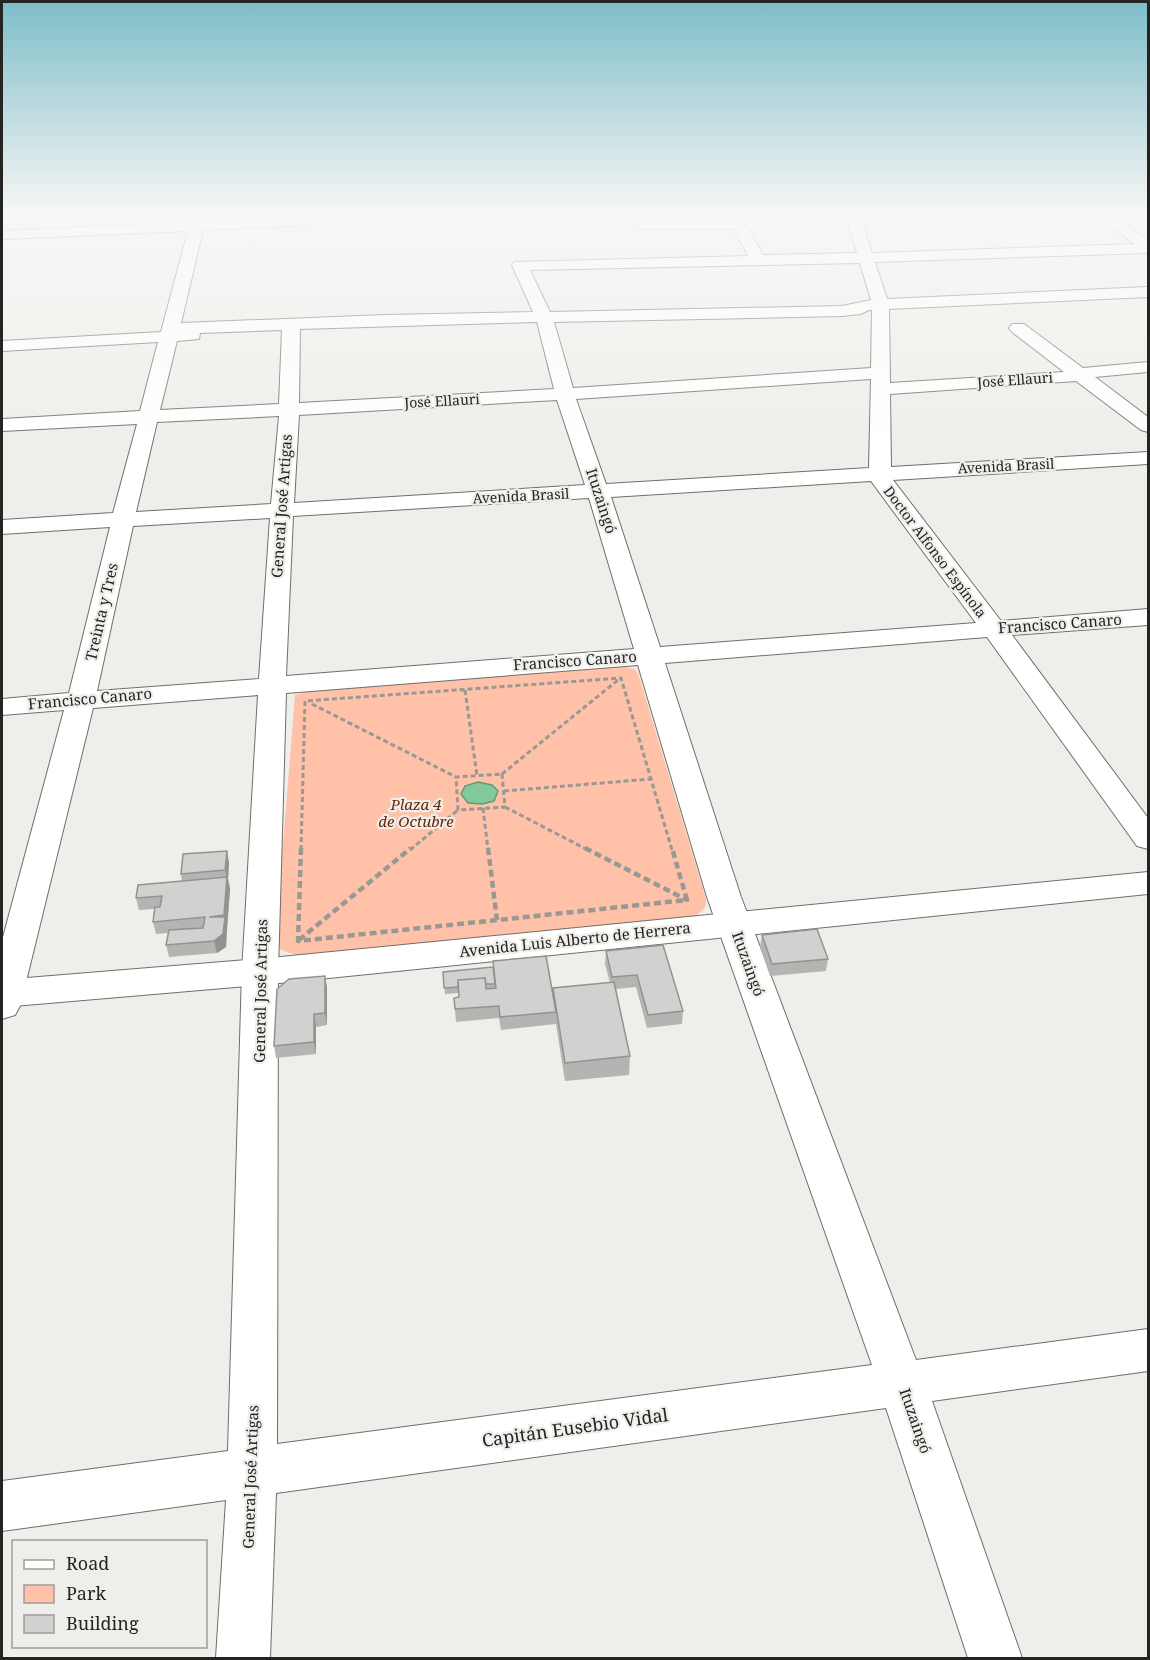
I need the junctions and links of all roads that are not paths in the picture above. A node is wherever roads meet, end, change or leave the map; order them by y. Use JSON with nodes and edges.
{"nodes":[{"id":1,"x":179,"y":293,"type":"edge"},
{"id":2,"x":532,"y":293,"type":"edge"},
{"id":3,"x":867,"y":293,"type":"edge"},
{"id":4,"x":1120,"y":293,"type":"edge"},
{"id":5,"x":868,"y":306,"type":"junction"},
{"id":6,"x":544,"y":320,"type":"junction"},
{"id":7,"x":291,"y":328,"type":"junction"},
{"id":8,"x":1018,"y":328,"type":"dead end"},
{"id":9,"x":170,"y":332,"type":"junction"},
{"id":10,"x":6,"y":351,"type":"edge"},
{"id":11,"x":1149,"y":367,"type":"edge"},
{"id":12,"x":1080,"y":374,"type":"junction"},
{"id":13,"x":882,"y":381,"type":"junction"},
{"id":14,"x":565,"y":394,"type":"junction"},
{"id":15,"x":289,"y":409,"type":"junction"},
{"id":16,"x":148,"y":417,"type":"junction"},
{"id":17,"x":2,"y":425,"type":"edge"},
{"id":18,"x":1149,"y":426,"type":"edge"},
{"id":19,"x":1149,"y":458,"type":"edge"},
{"id":20,"x":880,"y":474,"type":"junction"},
{"id":21,"x":598,"y":492,"type":"junction"},
{"id":22,"x":281,"y":510,"type":"junction"},
{"id":23,"x":123,"y":519,"type":"junction"},
{"id":24,"x":2,"y":527,"type":"edge"},
{"id":25,"x":1149,"y":617,"type":"edge"},
{"id":26,"x":994,"y":629,"type":"junction"},
{"id":27,"x":635,"y":666,"type":"junction"},
{"id":28,"x":289,"y":692,"type":"junction"},
{"id":29,"x":81,"y":700,"type":"junction"},
{"id":30,"x":2,"y":706,"type":"edge"},
{"id":31,"x":1149,"y":839,"type":"edge"},
{"id":32,"x":1149,"y":883,"type":"edge"},
{"id":33,"x":733,"y":924,"type":"junction"},
{"id":34,"x":261,"y":972,"type":"junction"},
{"id":35,"x":2,"y":998,"type":"edge"},
{"id":36,"x":1149,"y":1350,"type":"edge"},
{"id":37,"x":902,"y":1384,"type":"junction"},
{"id":38,"x":252,"y":1472,"type":"junction"},
{"id":39,"x":2,"y":1506,"type":"edge"},
{"id":40,"x":243,"y":1659,"type":"edge"},
{"id":41,"x":995,"y":1659,"type":"edge"}],
"edges":[{"from":1,"to":9,"type":"street","name":"Treinta y Tres"},
{"from":2,"to":6,"type":"street","name":"Ituzaingó"},
{"from":3,"to":5,"type":"street","name":"Doctor Alfonso Espínola"},
{"from":4,"to":5,"type":"street"},
{"from":5,"to":6,"type":"street"},
{"from":5,"to":13,"type":"street","name":"Doctor Alfonso Espínola"},
{"from":6,"to":7,"type":"street"},
{"from":6,"to":14,"type":"street","name":"Ituzaingó"},
{"from":7,"to":9,"type":"street"},
{"from":7,"to":15,"type":"street","name":"General José Artigas"},
{"from":8,"to":12,"type":"street"},
{"from":9,"to":10,"type":"street"},
{"from":9,"to":16,"type":"street","name":"Treinta y Tres"},
{"from":11,"to":12,"type":"street","name":"José Ellauri"},
{"from":12,"to":13,"type":"street","name":"José Ellauri"},
{"from":12,"to":18,"type":"street"},
{"from":13,"to":14,"type":"street","name":"José Ellauri"},
{"from":13,"to":20,"type":"street","name":"Doctor Alfonso Espínola"},
{"from":14,"to":15,"type":"street","name":"José Ellauri"},
{"from":14,"to":21,"type":"street","name":"Ituzaingó"},
{"from":15,"to":16,"type":"street","name":"José Ellauri"},
{"from":15,"to":22,"type":"street","name":"General José Artigas"},
{"from":16,"to":17,"type":"street","name":"José Ellauri"},
{"from":16,"to":23,"type":"street","name":"Treinta y Tres"},
{"from":19,"to":20,"type":"street","name":"Avenida Brasil"},
{"from":20,"to":21,"type":"street","name":"Avenida Brasil"},
{"from":20,"to":26,"type":"street","name":"Doctor Alfonso Espínola"},
{"from":21,"to":22,"type":"street","name":"Avenida Brasil"},
{"from":21,"to":27,"type":"street","name":"Ituzaingó"},
{"from":22,"to":23,"type":"street","name":"Avenida Brasil"},
{"from":22,"to":28,"type":"street","name":"General José Artigas"},
{"from":23,"to":24,"type":"street","name":"Avenida Brasil"},
{"from":23,"to":29,"type":"street","name":"Treinta y Tres"},
{"from":25,"to":26,"type":"street","name":"Francisco Canaro"},
{"from":26,"to":27,"type":"street","name":"Francisco Canaro"},
{"from":26,"to":31,"type":"street","name":"Doctor Alfonso Espínola"},
{"from":27,"to":28,"type":"street","name":"Francisco Canaro"},
{"from":27,"to":33,"type":"street","name":"Ituzaingó"},
{"from":28,"to":29,"type":"street","name":"Francisco Canaro"},
{"from":28,"to":34,"type":"street","name":"General José Artigas"},
{"from":29,"to":30,"type":"street","name":"Francisco Canaro"},
{"from":29,"to":35,"type":"street","name":"Treinta y Tres"},
{"from":32,"to":33,"type":"main road","name":"Avenida Luis Alberto de Herrera"},
{"from":33,"to":34,"type":"main road","name":"Avenida Luis Alberto de Herrera"},
{"from":33,"to":37,"type":"street","name":"Ituzaingó"},
{"from":34,"to":35,"type":"main road","name":"Avenida Luis Alberto de Herrera"},
{"from":34,"to":38,"type":"street","name":"General José Artigas"},
{"from":36,"to":37,"type":"street","name":"Capitán Eusebio Vidal"},
{"from":37,"to":38,"type":"street","name":"Capitán Eusebio Vidal"},
{"from":37,"to":41,"type":"street","name":"Ituzaingó"},
{"from":38,"to":39,"type":"street","name":"Capitán Eusebio Vidal"},
{"from":38,"to":40,"type":"street","name":"General José Artigas"}]}
